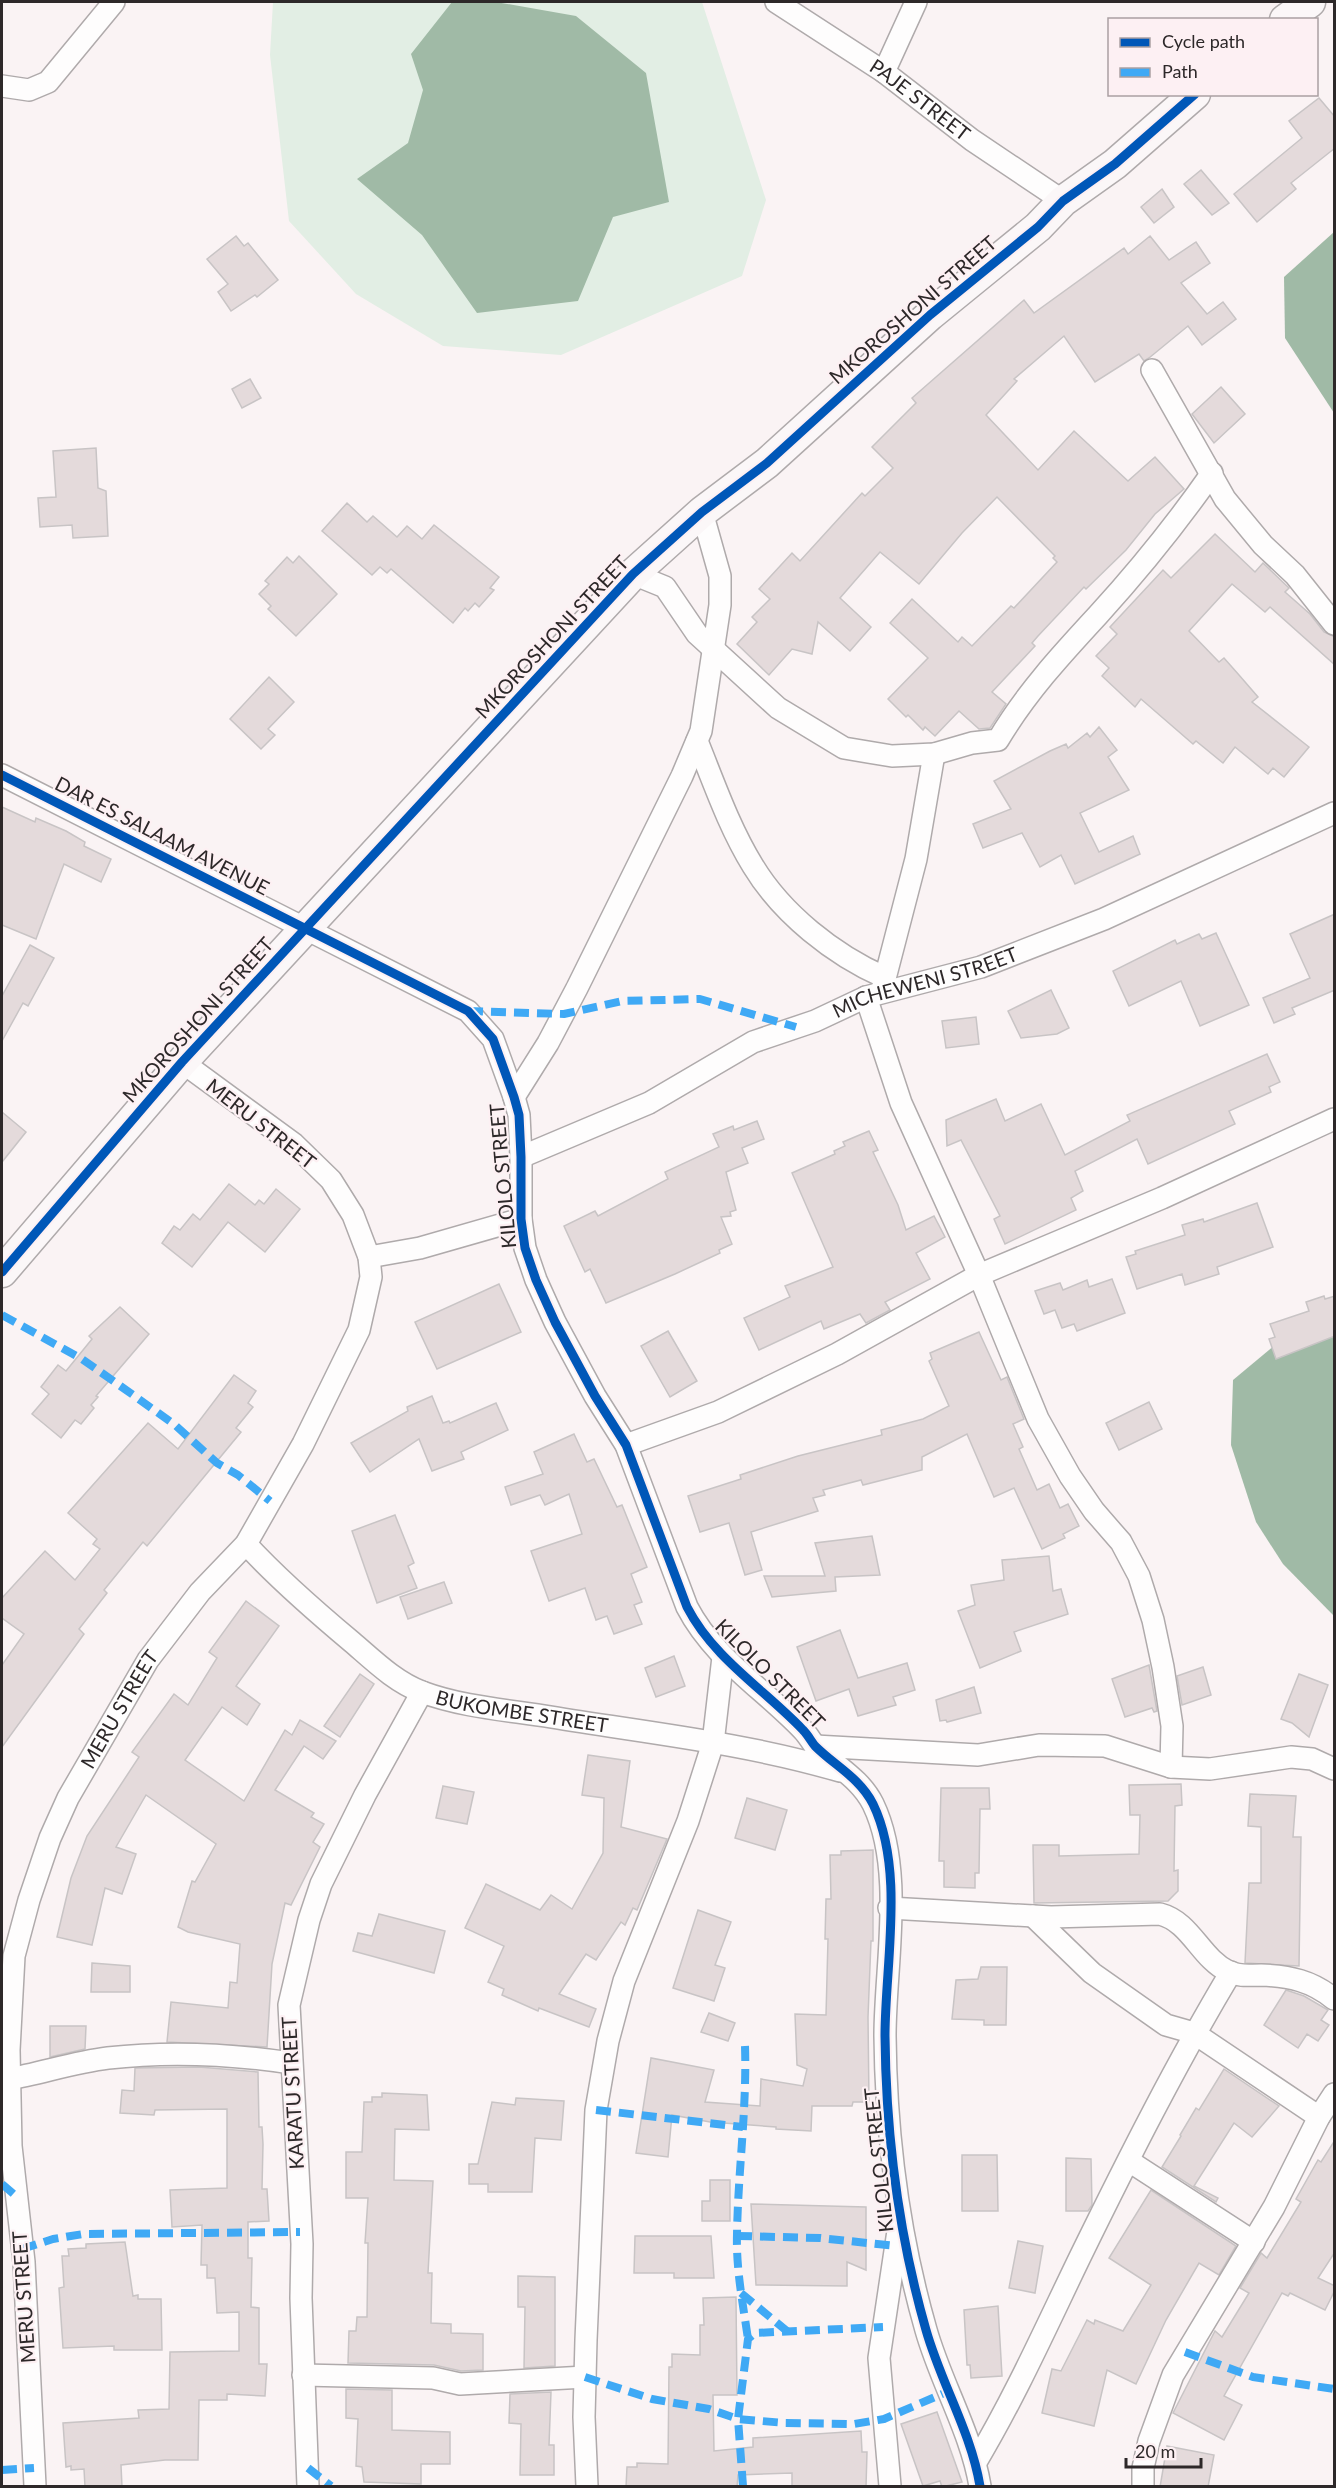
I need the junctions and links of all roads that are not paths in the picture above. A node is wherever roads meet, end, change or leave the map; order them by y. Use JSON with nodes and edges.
{"nodes":[{"id":1,"x":114,"y":2,"type":"edge"},
{"id":2,"x":776,"y":2,"type":"edge"},
{"id":3,"x":916,"y":2,"type":"edge"},
{"id":4,"x":1310,"y":2,"type":"edge"},
{"id":5,"x":1289,"y":18,"type":"edge"},
{"id":6,"x":884,"y":72,"type":"junction"},
{"id":7,"x":2,"y":86,"type":"edge"},
{"id":8,"x":1193,"y":96,"type":"edge"},
{"id":9,"x":1063,"y":201,"type":"junction"},
{"id":10,"x":1152,"y":370,"type":"dead end"},
{"id":11,"x":1212,"y":473,"type":"junction"},
{"id":12,"x":702,"y":512,"type":"junction"},
{"id":13,"x":633,"y":574,"type":"junction"},
{"id":14,"x":1335,"y":624,"type":"edge"},
{"id":15,"x":715,"y":650,"type":"junction"},
{"id":16,"x":697,"y":741,"type":"junction"},
{"id":17,"x":934,"y":754,"type":"junction"},
{"id":18,"x":2,"y":775,"type":"edge"},
{"id":19,"x":1335,"y":813,"type":"edge"},
{"id":20,"x":307,"y":928,"type":"junction"},
{"id":21,"x":877,"y":989,"type":"junction"},
{"id":22,"x":182,"y":1062,"type":"junction"},
{"id":23,"x":514,"y":1097,"type":"junction"},
{"id":24,"x":1335,"y":1119,"type":"edge"},
{"id":25,"x":521,"y":1157,"type":"junction"},
{"id":26,"x":521,"y":1220,"type":"junction"},
{"id":27,"x":369,"y":1257,"type":"junction"},
{"id":28,"x":2,"y":1272,"type":"edge"},
{"id":29,"x":979,"y":1275,"type":"junction"},
{"id":30,"x":626,"y":1445,"type":"junction"},
{"id":31,"x":246,"y":1544,"type":"junction"},
{"id":32,"x":723,"y":1657,"type":"junction"},
{"id":33,"x":422,"y":1692,"type":"junction"},
{"id":34,"x":713,"y":1743,"type":"junction"},
{"id":35,"x":815,"y":1746,"type":"junction"},
{"id":36,"x":1171,"y":1767,"type":"junction"},
{"id":37,"x":1335,"y":1769,"type":"edge"},
{"id":38,"x":849,"y":1774,"type":"junction"},
{"id":39,"x":889,"y":1908,"type":"junction"},
{"id":40,"x":1033,"y":1916,"type":"junction"},
{"id":41,"x":8,"y":1952,"type":"edge"},
{"id":42,"x":1231,"y":1972,"type":"junction"},
{"id":43,"x":1335,"y":1999,"type":"edge"},
{"id":44,"x":1194,"y":2033,"type":"junction"},
{"id":45,"x":291,"y":2063,"type":"junction"},
{"id":46,"x":9,"y":2079,"type":"junction"},
{"id":47,"x":1335,"y":2094,"type":"edge"},
{"id":48,"x":1319,"y":2117,"type":"junction"},
{"id":49,"x":1129,"y":2161,"type":"junction"},
{"id":50,"x":901,"y":2216,"type":"junction"},
{"id":51,"x":1254,"y":2242,"type":"junction"},
{"id":52,"x":303,"y":2376,"type":"junction"},
{"id":53,"x":585,"y":2377,"type":"junction"},
{"id":54,"x":976,"y":2462,"type":"junction"},
{"id":55,"x":35,"y":2487,"type":"edge"},
{"id":56,"x":308,"y":2487,"type":"edge"},
{"id":57,"x":587,"y":2487,"type":"edge"},
{"id":58,"x":890,"y":2487,"type":"edge"},
{"id":59,"x":980,"y":2487,"type":"edge"},
{"id":60,"x":1143,"y":2487,"type":"edge"}],
"edges":[{"from":1,"to":7,"type":"street"},
{"from":2,"to":6,"type":"street","name":"PAJE STREET"},
{"from":3,"to":6,"type":"street"},
{"from":4,"to":5,"type":"street"},
{"from":6,"to":9,"type":"street","name":"PAJE STREET"},
{"from":8,"to":9,"type":"street","name":"MKOROSHONI STREET"},
{"from":9,"to":12,"type":"street","name":"MKOROSHONI STREET"},
{"from":10,"to":11,"type":"street"},
{"from":11,"to":14,"type":"street"},
{"from":11,"to":17,"type":"street"},
{"from":12,"to":13,"type":"street","name":"MKOROSHONI STREET"},
{"from":12,"to":15,"type":"street"},
{"from":13,"to":15,"type":"street"},
{"from":13,"to":20,"type":"street","name":"MKOROSHONI STREET"},
{"from":15,"to":16,"type":"street"},
{"from":15,"to":17,"type":"street"},
{"from":16,"to":21,"type":"street"},
{"from":16,"to":23,"type":"street"},
{"from":17,"to":21,"type":"street"},
{"from":18,"to":20,"type":"street","name":"DAR ES SALAAM AVENUE"},
{"from":19,"to":21,"type":"street","name":"MICHEWENI STREET"},
{"from":20,"to":22,"type":"street","name":"MKOROSHONI STREET"},
{"from":20,"to":23,"type":"street","name":"KILOLO STREET"},
{"from":21,"to":25,"type":"street","name":"MICHEWENI STREET"},
{"from":21,"to":29,"type":"street"},
{"from":22,"to":27,"type":"street","name":"MERU STREET"},
{"from":22,"to":28,"type":"street","name":"MKOROSHONI STREET"},
{"from":23,"to":25,"type":"street","name":"KILOLO STREET"},
{"from":24,"to":29,"type":"street"},
{"from":25,"to":26,"type":"street","name":"KILOLO STREET"},
{"from":26,"to":27,"type":"street"},
{"from":26,"to":30,"type":"street","name":"KILOLO STREET"},
{"from":27,"to":31,"type":"street","name":"MERU STREET"},
{"from":29,"to":30,"type":"street"},
{"from":29,"to":36,"type":"street"},
{"from":30,"to":32,"type":"street","name":"KILOLO STREET"},
{"from":31,"to":33,"type":"street","name":"BUKOMBE STREET"},
{"from":31,"to":41,"type":"street","name":"MERU STREET"},
{"from":32,"to":34,"type":"street"},
{"from":32,"to":35,"type":"street","name":"KILOLO STREET"},
{"from":33,"to":34,"type":"street","name":"BUKOMBE STREET"},
{"from":33,"to":45,"type":"street","name":"KARATU STREET"},
{"from":34,"to":38,"type":"street","name":"BUKOMBE STREET"},
{"from":34,"to":53,"type":"street"},
{"from":35,"to":36,"type":"street"},
{"from":35,"to":38,"type":"street","name":"KILOLO STREET"},
{"from":36,"to":37,"type":"street"},
{"from":38,"to":39,"type":"street","name":"KILOLO STREET"},
{"from":39,"to":40,"type":"street"},
{"from":39,"to":50,"type":"street","name":"KILOLO STREET"},
{"from":40,"to":42,"type":"street"},
{"from":40,"to":44,"type":"street"},
{"from":41,"to":46,"type":"street","name":"MERU STREET"},
{"from":42,"to":43,"type":"street"},
{"from":42,"to":44,"type":"street"},
{"from":44,"to":48,"type":"street"},
{"from":44,"to":49,"type":"street"},
{"from":45,"to":46,"type":"street"},
{"from":45,"to":52,"type":"street","name":"KARATU STREET"},
{"from":46,"to":55,"type":"street","name":"MERU STREET"},
{"from":47,"to":48,"type":"street"},
{"from":48,"to":51,"type":"street"},
{"from":49,"to":51,"type":"street"},
{"from":49,"to":54,"type":"street"},
{"from":50,"to":54,"type":"street","name":"KILOLO STREET"},
{"from":50,"to":58,"type":"street"},
{"from":51,"to":60,"type":"street"},
{"from":52,"to":53,"type":"street"},
{"from":52,"to":56,"type":"street","name":"KARATU STREET"},
{"from":53,"to":57,"type":"street"},
{"from":54,"to":59,"type":"street","name":"KILOLO STREET"}]}
